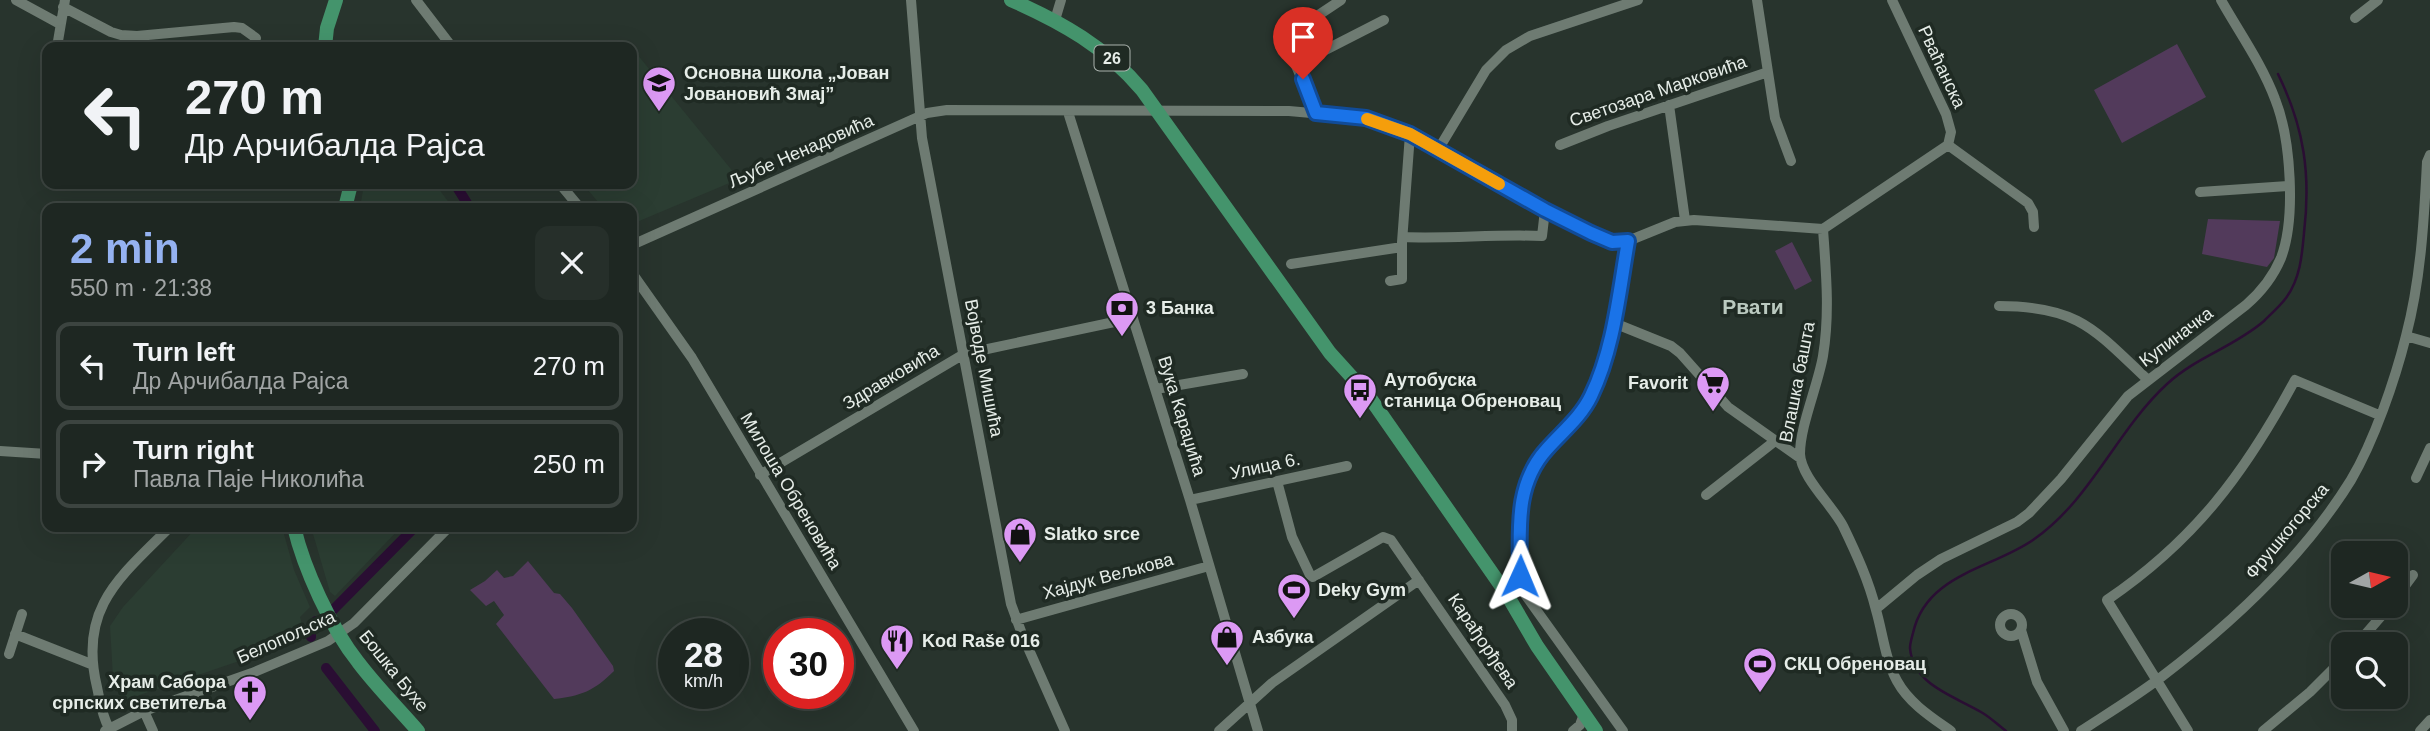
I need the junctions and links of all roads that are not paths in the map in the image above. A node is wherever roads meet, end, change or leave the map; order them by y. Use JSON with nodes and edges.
{"nodes":[{"id":1,"x":16,"y":0,"type":"edge"},
{"id":2,"x":336,"y":0,"type":"edge"},
{"id":3,"x":416,"y":0,"type":"edge"},
{"id":4,"x":911,"y":0,"type":"edge"},
{"id":5,"x":1010,"y":0,"type":"edge"},
{"id":6,"x":1061,"y":0,"type":"edge"},
{"id":7,"x":1341,"y":0,"type":"edge"},
{"id":8,"x":1639,"y":0,"type":"edge"},
{"id":9,"x":1757,"y":0,"type":"edge"},
{"id":10,"x":2221,"y":0,"type":"edge"},
{"id":11,"x":2378,"y":0,"type":"edge"},
{"id":12,"x":1894,"y":2,"type":"edge"},
{"id":13,"x":64,"y":4,"type":"edge"},
{"id":14,"x":2355,"y":18,"type":"dead end"},
{"id":15,"x":1055,"y":20,"type":"junction"},
{"id":16,"x":1384,"y":20,"type":"dead end"},
{"id":17,"x":60,"y":24,"type":"junction"},
{"id":18,"x":256,"y":38,"type":"dead end"},
{"id":19,"x":58,"y":42,"type":"edge"},
{"id":20,"x":326,"y":42,"type":"edge"},
{"id":21,"x":448,"y":42,"type":"edge"},
{"id":22,"x":1296,"y":65,"type":"junction"},
{"id":23,"x":1768,"y":72,"type":"junction"},
{"id":24,"x":1669,"y":105,"type":"junction"},
{"id":25,"x":1157,"y":110,"type":"junction"},
{"id":26,"x":1068,"y":112,"type":"junction"},
{"id":27,"x":1316,"y":113,"type":"junction"},
{"id":28,"x":919,"y":117,"type":"junction"},
{"id":29,"x":1410,"y":134,"type":"junction"},
{"id":30,"x":1560,"y":145,"type":"dead end"},
{"id":31,"x":1948,"y":145,"type":"junction"},
{"id":32,"x":1438,"y":150,"type":"junction"},
{"id":33,"x":2430,"y":155,"type":"edge"},
{"id":34,"x":1791,"y":161,"type":"dead end"},
{"id":35,"x":2288,"y":186,"type":"junction"},
{"id":36,"x":564,"y":189,"type":"edge"},
{"id":37,"x":2200,"y":192,"type":"dead end"},
{"id":38,"x":576,"y":203,"type":"edge"},
{"id":39,"x":1545,"y":210,"type":"junction"},
{"id":40,"x":1685,"y":220,"type":"junction"},
{"id":41,"x":2034,"y":227,"type":"dead end"},
{"id":42,"x":1824,"y":229,"type":"junction"},
{"id":43,"x":1628,"y":241,"type":"junction"},
{"id":44,"x":1402,"y":242,"type":"junction"},
{"id":45,"x":637,"y":243,"type":"edge"},
{"id":46,"x":1291,"y":264,"type":"dead end"},
{"id":47,"x":637,"y":280,"type":"edge"},
{"id":48,"x":1390,"y":281,"type":"dead end"},
{"id":49,"x":1998,"y":306,"type":"dead end"},
{"id":50,"x":1133,"y":318,"type":"junction"},
{"id":51,"x":1614,"y":323,"type":"junction"},
{"id":52,"x":2406,"y":336,"type":"junction"},
{"id":53,"x":2430,"y":343,"type":"edge"},
{"id":54,"x":964,"y":354,"type":"junction"},
{"id":55,"x":1243,"y":374,"type":"dead end"},
{"id":56,"x":2148,"y":380,"type":"junction"},
{"id":57,"x":1156,"y":389,"type":"junction"},
{"id":58,"x":2379,"y":415,"type":"junction"},
{"id":59,"x":1775,"y":441,"type":"junction"},
{"id":60,"x":2430,"y":448,"type":"edge"},
{"id":61,"x":0,"y":451,"type":"edge"},
{"id":62,"x":42,"y":454,"type":"edge"},
{"id":63,"x":1800,"y":458,"type":"junction"},
{"id":64,"x":1347,"y":466,"type":"dead end"},
{"id":65,"x":760,"y":475,"type":"junction"},
{"id":66,"x":2416,"y":478,"type":"dead end"},
{"id":67,"x":1277,"y":481,"type":"junction"},
{"id":68,"x":1706,"y":495,"type":"dead end"},
{"id":69,"x":1190,"y":500,"type":"junction"},
{"id":70,"x":165,"y":532,"type":"edge"},
{"id":71,"x":296,"y":532,"type":"edge"},
{"id":72,"x":444,"y":532,"type":"edge"},
{"id":73,"x":1209,"y":566,"type":"junction"},
{"id":74,"x":2413,"y":575,"type":"dead end"},
{"id":75,"x":1419,"y":580,"type":"junction"},
{"id":76,"x":2408,"y":582,"type":"edge"},
{"id":77,"x":1876,"y":610,"type":"junction"},
{"id":78,"x":22,"y":614,"type":"dead end"},
{"id":79,"x":2380,"y":618,"type":"edge"},
{"id":80,"x":1016,"y":620,"type":"junction"},
{"id":81,"x":2021,"y":630,"type":"dead end"},
{"id":82,"x":2367,"y":632,"type":"edge"},
{"id":83,"x":16,"y":634,"type":"junction"},
{"id":84,"x":340,"y":634,"type":"junction"},
{"id":85,"x":9,"y":654,"type":"dead end"},
{"id":86,"x":91,"y":664,"type":"junction"},
{"id":87,"x":2331,"y":671,"type":"edge"},
{"id":88,"x":2158,"y":680,"type":"junction"},
{"id":89,"x":1249,"y":702,"type":"junction"},
{"id":90,"x":144,"y":711,"type":"junction"},
{"id":91,"x":1584,"y":714,"type":"junction"},
{"id":92,"x":2430,"y":720,"type":"edge"},
{"id":93,"x":1512,"y":728,"type":"edge"},
{"id":94,"x":107,"y":730,"type":"edge"},
{"id":95,"x":153,"y":731,"type":"edge"},
{"id":96,"x":418,"y":731,"type":"edge"},
{"id":97,"x":914,"y":731,"type":"edge"},
{"id":98,"x":1065,"y":731,"type":"edge"},
{"id":99,"x":1219,"y":731,"type":"edge"},
{"id":100,"x":1258,"y":731,"type":"edge"},
{"id":101,"x":1523,"y":731,"type":"edge"},
{"id":102,"x":1573,"y":731,"type":"edge"},
{"id":103,"x":1596,"y":731,"type":"edge"},
{"id":104,"x":1623,"y":731,"type":"edge"},
{"id":105,"x":1951,"y":731,"type":"edge"},
{"id":106,"x":2064,"y":731,"type":"edge"},
{"id":107,"x":2081,"y":731,"type":"edge"},
{"id":108,"x":2188,"y":731,"type":"edge"},
{"id":109,"x":2263,"y":731,"type":"edge"},
{"id":110,"x":2420,"y":731,"type":"edge"}],
"edges":[{"from":1,"to":17,"type":"street"},
{"from":2,"to":20,"type":"main road"},
{"from":3,"to":21,"type":"street"},
{"from":4,"to":28,"type":"street","name":"Војводе Мишића"},
{"from":5,"to":15,"type":"main road","number":"26"},
{"from":6,"to":15,"type":"street"},
{"from":7,"to":22,"type":"street"},
{"from":8,"to":32,"type":"street"},
{"from":9,"to":23,"type":"street"},
{"from":10,"to":35,"type":"street","name":"Купиначка"},
{"from":11,"to":14,"type":"street"},
{"from":12,"to":31,"type":"street","name":"Рваћанска"},
{"from":13,"to":17,"type":"street"},
{"from":13,"to":18,"type":"street"},
{"from":15,"to":25,"type":"main road","number":"26"},
{"from":16,"to":22,"type":"street"},
{"from":17,"to":19,"type":"street"},
{"from":22,"to":27,"type":"street"},
{"from":23,"to":24,"type":"street","name":"Светозара Марковића"},
{"from":23,"to":34,"type":"street"},
{"from":24,"to":30,"type":"street","name":"Светозара Марковића"},
{"from":24,"to":40,"type":"street"},
{"from":25,"to":26,"type":"street","name":"Љубе Ненадовића"},
{"from":25,"to":27,"type":"street","name":"Љубе Ненадовића"},
{"from":25,"to":91,"type":"main road","number":"26"},
{"from":26,"to":28,"type":"street","name":"Љубе Ненадовића"},
{"from":26,"to":50,"type":"street","name":"Вука Караџића"},
{"from":27,"to":29,"type":"street","name":"Љубе Ненадовића"},
{"from":28,"to":45,"type":"street","name":"Љубе Ненадовића"},
{"from":28,"to":54,"type":"street","name":"Војводе Мишића"},
{"from":29,"to":32,"type":"street","name":"Љубе Ненадовића"},
{"from":29,"to":44,"type":"street"},
{"from":31,"to":41,"type":"street"},
{"from":31,"to":42,"type":"street"},
{"from":32,"to":39,"type":"street","name":"Љубе Ненадовића"},
{"from":33,"to":52,"type":"street","name":"Фрушкогорска"},
{"from":35,"to":37,"type":"street"},
{"from":35,"to":56,"type":"street","name":"Купиначка"},
{"from":36,"to":38,"type":"street"},
{"from":39,"to":43,"type":"street","name":"Љубе Ненадовића"},
{"from":39,"to":44,"type":"street"},
{"from":40,"to":42,"type":"street"},
{"from":40,"to":43,"type":"street"},
{"from":42,"to":63,"type":"street","name":"Влашка башта"},
{"from":43,"to":51,"type":"street"},
{"from":44,"to":46,"type":"street"},
{"from":44,"to":48,"type":"street"},
{"from":47,"to":65,"type":"street","name":"Милоша Обреновића"},
{"from":49,"to":56,"type":"street"},
{"from":50,"to":54,"type":"street","name":"Здравковића"},
{"from":50,"to":57,"type":"street","name":"Вука Караџића"},
{"from":51,"to":59,"type":"street"},
{"from":51,"to":104,"type":"street"},
{"from":52,"to":53,"type":"street"},
{"from":52,"to":58,"type":"street","name":"Фрушкогорска"},
{"from":54,"to":65,"type":"street","name":"Здравковића"},
{"from":54,"to":80,"type":"street","name":"Војводе Мишића"},
{"from":55,"to":57,"type":"street"},
{"from":56,"to":77,"type":"street","name":"Купиначка"},
{"from":57,"to":69,"type":"street","name":"Вука Караџића"},
{"from":58,"to":88,"type":"street","name":"Фрушкогорска"},
{"from":58,"to":88,"type":"street"},
{"from":59,"to":63,"type":"street"},
{"from":59,"to":68,"type":"street"},
{"from":60,"to":66,"type":"street"},
{"from":61,"to":62,"type":"street"},
{"from":63,"to":77,"type":"street"},
{"from":64,"to":67,"type":"street","name":"Улица 6."},
{"from":65,"to":97,"type":"street","name":"Милоша Обреновића"},
{"from":67,"to":69,"type":"street","name":"Улица 6."},
{"from":67,"to":75,"type":"street","name":"Карађорђева"},
{"from":69,"to":73,"type":"street","name":"Вука Караџића"},
{"from":70,"to":86,"type":"street"},
{"from":71,"to":84,"type":"main road","name":"Бошка Бухе"},
{"from":72,"to":84,"type":"street","name":"Белопољска"},
{"from":73,"to":80,"type":"street","name":"Хајдук Вељкова"},
{"from":73,"to":89,"type":"street","name":"Вука Караџића"},
{"from":74,"to":76,"type":"street"},
{"from":75,"to":89,"type":"street"},
{"from":75,"to":93,"type":"street","name":"Карађорђева"},
{"from":77,"to":105,"type":"street"},
{"from":78,"to":83,"type":"street"},
{"from":79,"to":82,"type":"street"},
{"from":80,"to":98,"type":"street","name":"Војводе Мишића"},
{"from":81,"to":106,"type":"street"},
{"from":83,"to":85,"type":"street"},
{"from":83,"to":86,"type":"street"},
{"from":84,"to":90,"type":"street","name":"Белопољска"},
{"from":84,"to":96,"type":"main road","name":"Бошка Бухе"},
{"from":86,"to":94,"type":"street"},
{"from":87,"to":109,"type":"street"},
{"from":88,"to":107,"type":"street","name":"Фрушкогорска"},
{"from":88,"to":108,"type":"street"},
{"from":89,"to":99,"type":"street"},
{"from":89,"to":100,"type":"street","name":"Вука Караџића"},
{"from":90,"to":94,"type":"street","name":"Белопољска"},
{"from":90,"to":95,"type":"street"},
{"from":91,"to":102,"type":"street"},
{"from":91,"to":103,"type":"main road","number":"26"},
{"from":92,"to":110,"type":"street"},
{"from":93,"to":101,"type":"street","name":"Карађорђева"}]}
